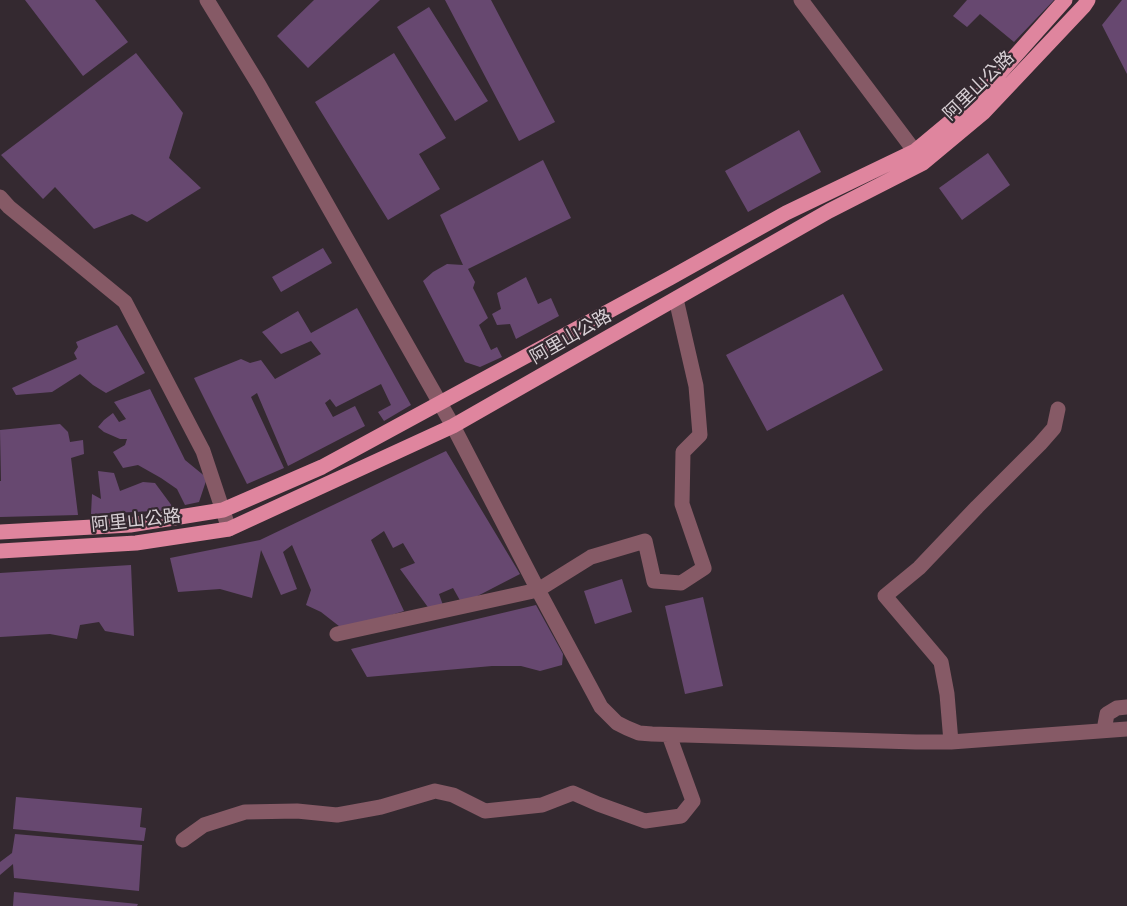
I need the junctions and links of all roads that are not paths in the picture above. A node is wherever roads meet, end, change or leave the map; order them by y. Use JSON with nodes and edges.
{"nodes":[{"id":1,"x":207,"y":0,"type":"edge"},
{"id":2,"x":801,"y":0,"type":"edge"},
{"id":3,"x":1065,"y":0,"type":"edge"},
{"id":4,"x":1088,"y":0,"type":"edge"},
{"id":5,"x":919,"y":157,"type":"junction"},
{"id":6,"x":0,"y":197,"type":"edge"},
{"id":7,"x":676,"y":299,"type":"junction"},
{"id":8,"x":439,"y":404,"type":"junction"},
{"id":9,"x":1058,"y":408,"type":"dead end"},
{"id":10,"x":453,"y":426,"type":"junction"},
{"id":11,"x":223,"y":510,"type":"junction"},
{"id":12,"x":229,"y":530,"type":"junction"},
{"id":13,"x":0,"y":532,"type":"edge"},
{"id":14,"x":0,"y":551,"type":"edge"},
{"id":15,"x":538,"y":590,"type":"junction"},
{"id":16,"x":338,"y":634,"type":"dead end"},
{"id":17,"x":1127,"y":707,"type":"edge"},
{"id":18,"x":1127,"y":729,"type":"edge"},
{"id":19,"x":1104,"y":730,"type":"junction"},
{"id":20,"x":669,"y":735,"type":"junction"},
{"id":21,"x":951,"y":742,"type":"junction"},
{"id":22,"x":183,"y":840,"type":"dead end"}],
"edges":[{"from":1,"to":8,"type":"street"},
{"from":2,"to":5,"type":"street"},
{"from":3,"to":5,"type":"main road","name":"阿里山公路"},
{"from":4,"to":5,"type":"main road","name":"阿里山公路"},
{"from":5,"to":7,"type":"main road","name":"阿里山公路"},
{"from":5,"to":8,"type":"main road","name":"阿里山公路"},
{"from":6,"to":11,"type":"street"},
{"from":7,"to":10,"type":"main road","name":"阿里山公路"},
{"from":7,"to":15,"type":"street"},
{"from":8,"to":10,"type":"street"},
{"from":8,"to":11,"type":"main road","name":"阿里山公路"},
{"from":9,"to":21,"type":"street"},
{"from":10,"to":12,"type":"main road","name":"阿里山公路"},
{"from":10,"to":15,"type":"street"},
{"from":11,"to":12,"type":"street"},
{"from":11,"to":13,"type":"main road","name":"阿里山公路"},
{"from":12,"to":14,"type":"main road","name":"阿里山公路"},
{"from":15,"to":16,"type":"street"},
{"from":15,"to":20,"type":"street"},
{"from":17,"to":19,"type":"street"},
{"from":18,"to":19,"type":"street"},
{"from":19,"to":21,"type":"street"},
{"from":20,"to":21,"type":"street"},
{"from":20,"to":22,"type":"street"}]}
